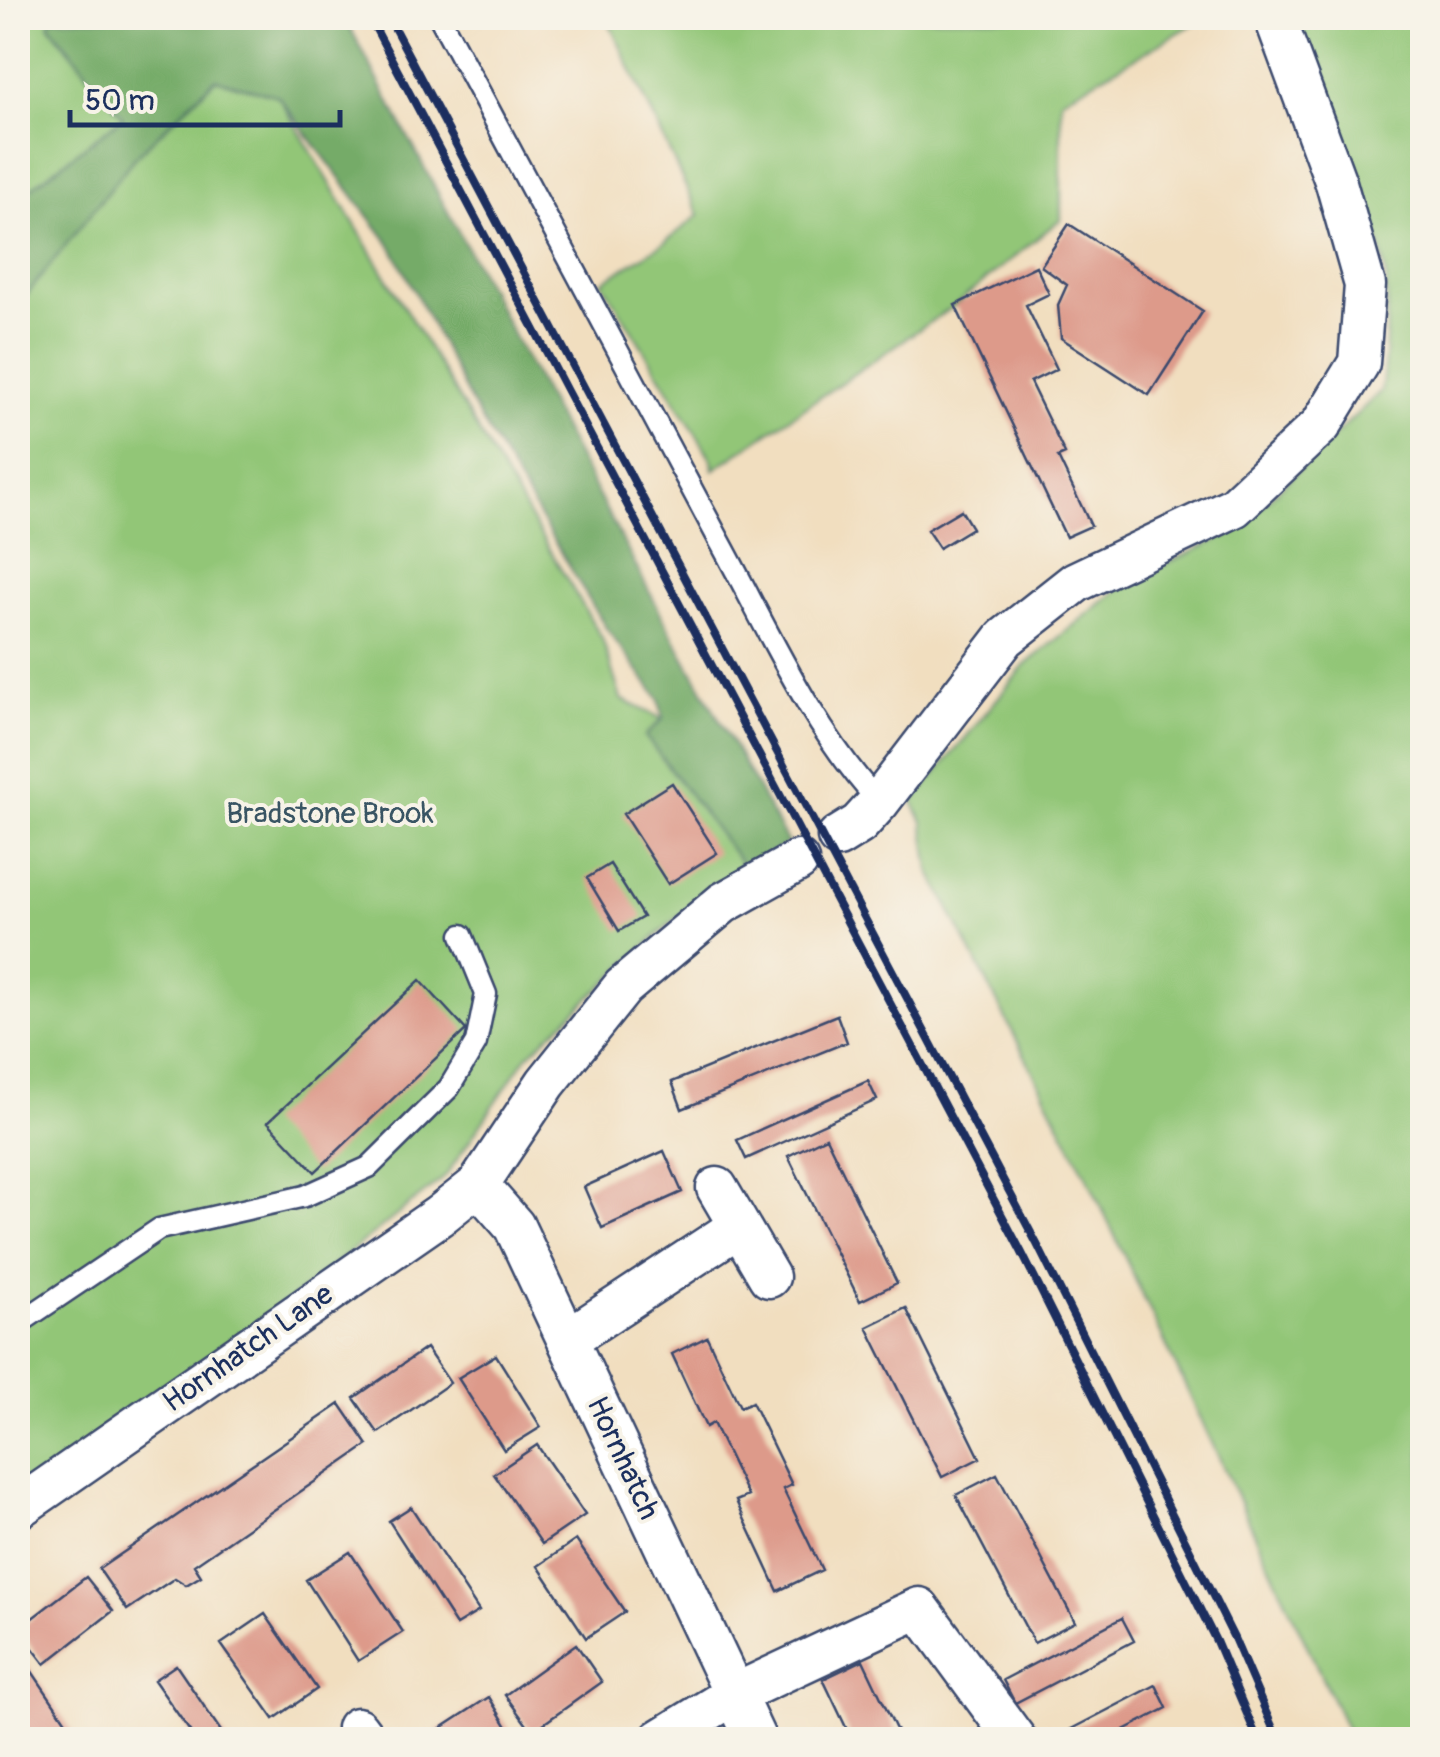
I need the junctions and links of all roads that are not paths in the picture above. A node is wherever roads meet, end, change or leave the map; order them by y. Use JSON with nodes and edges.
{"nodes":[{"id":1,"x":440,"y":18,"type":"edge"},
{"id":2,"x":1275,"y":18,"type":"edge"},
{"id":3,"x":879,"y":802,"type":"junction"},
{"id":4,"x":462,"y":935,"type":"dead end"},
{"id":5,"x":478,"y":1186,"type":"junction"},
{"id":6,"x":717,"y":1188,"type":"dead end"},
{"id":7,"x":738,"y":1227,"type":"junction"},
{"id":8,"x":769,"y":1278,"type":"dead end"},
{"id":9,"x":18,"y":1324,"type":"edge"},
{"id":10,"x":568,"y":1339,"type":"junction"},
{"id":11,"x":18,"y":1508,"type":"edge"},
{"id":12,"x":733,"y":1695,"type":"junction"},
{"id":13,"x":660,"y":1740,"type":"edge"},
{"id":14,"x":756,"y":1740,"type":"edge"},
{"id":15,"x":1016,"y":1740,"type":"edge"}],
"edges":[{"from":1,"to":3,"type":"lane"},
{"from":2,"to":3,"type":"street","name":"Hornhatch Lane"},
{"from":3,"to":5,"type":"street","name":"Hornhatch Lane"},
{"from":4,"to":9,"type":"lane"},
{"from":5,"to":10,"type":"street","name":"Hornhatch"},
{"from":5,"to":11,"type":"street","name":"Hornhatch Lane"},
{"from":6,"to":7,"type":"street"},
{"from":7,"to":8,"type":"street"},
{"from":7,"to":10,"type":"street"},
{"from":10,"to":12,"type":"street","name":"Hornhatch"},
{"from":12,"to":13,"type":"street"},
{"from":12,"to":14,"type":"street","name":"Hornhatch"},
{"from":12,"to":15,"type":"street"}]}
